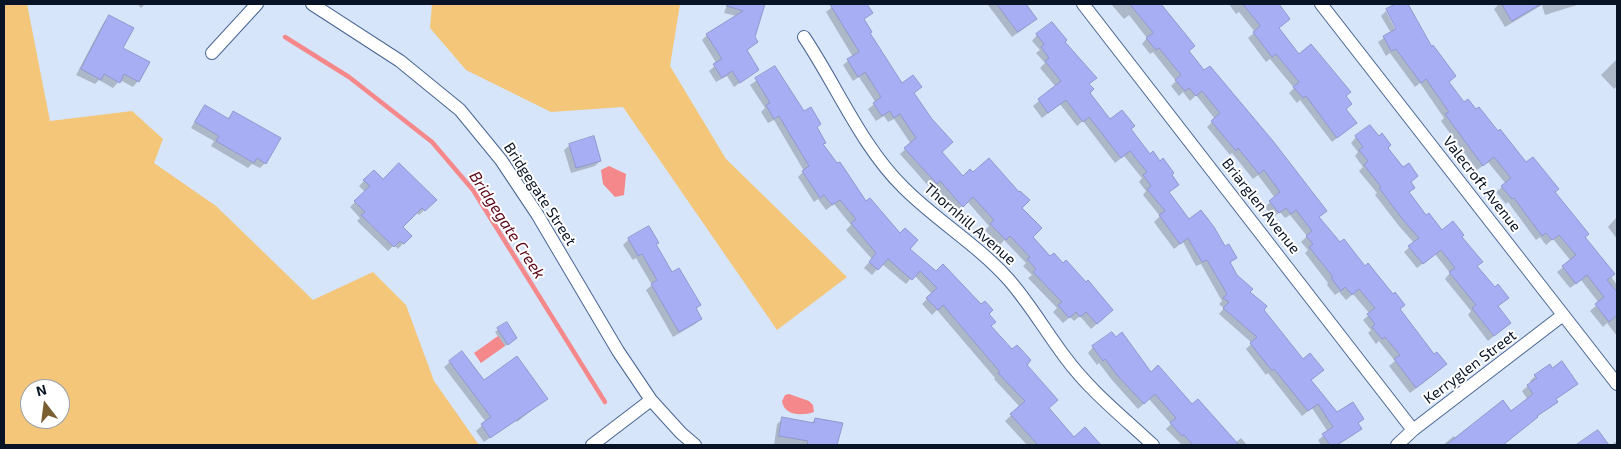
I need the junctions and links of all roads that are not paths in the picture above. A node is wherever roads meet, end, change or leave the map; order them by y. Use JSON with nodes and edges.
{"nodes":[{"id":1,"x":257,"y":4,"type":"edge"},
{"id":2,"x":312,"y":4,"type":"edge"},
{"id":3,"x":1083,"y":4,"type":"edge"},
{"id":4,"x":1321,"y":4,"type":"edge"},
{"id":5,"x":804,"y":37,"type":"dead end"},
{"id":6,"x":212,"y":53,"type":"dead end"},
{"id":7,"x":1563,"y":315,"type":"junction"},
{"id":8,"x":1617,"y":384,"type":"edge"},
{"id":9,"x":652,"y":400,"type":"junction"},
{"id":10,"x":1414,"y":430,"type":"junction"},
{"id":11,"x":592,"y":445,"type":"edge"},
{"id":12,"x":694,"y":445,"type":"edge"},
{"id":13,"x":1153,"y":445,"type":"edge"},
{"id":14,"x":1397,"y":445,"type":"edge"}],
"edges":[{"from":1,"to":6,"type":"street"},
{"from":2,"to":9,"type":"street","name":"Bridgegate Street"},
{"from":3,"to":10,"type":"street","name":"Briarglen Avenue"},
{"from":4,"to":7,"type":"street","name":"Valecroft Avenue"},
{"from":5,"to":13,"type":"street","name":"Thornhill Avenue"},
{"from":7,"to":8,"type":"street","name":"Valecroft Avenue"},
{"from":7,"to":10,"type":"street","name":"Kerryglen Street"},
{"from":9,"to":11,"type":"street"},
{"from":9,"to":12,"type":"street","name":"Bridgegate Street"},
{"from":10,"to":14,"type":"street","name":"Kerryglen Street"}]}
